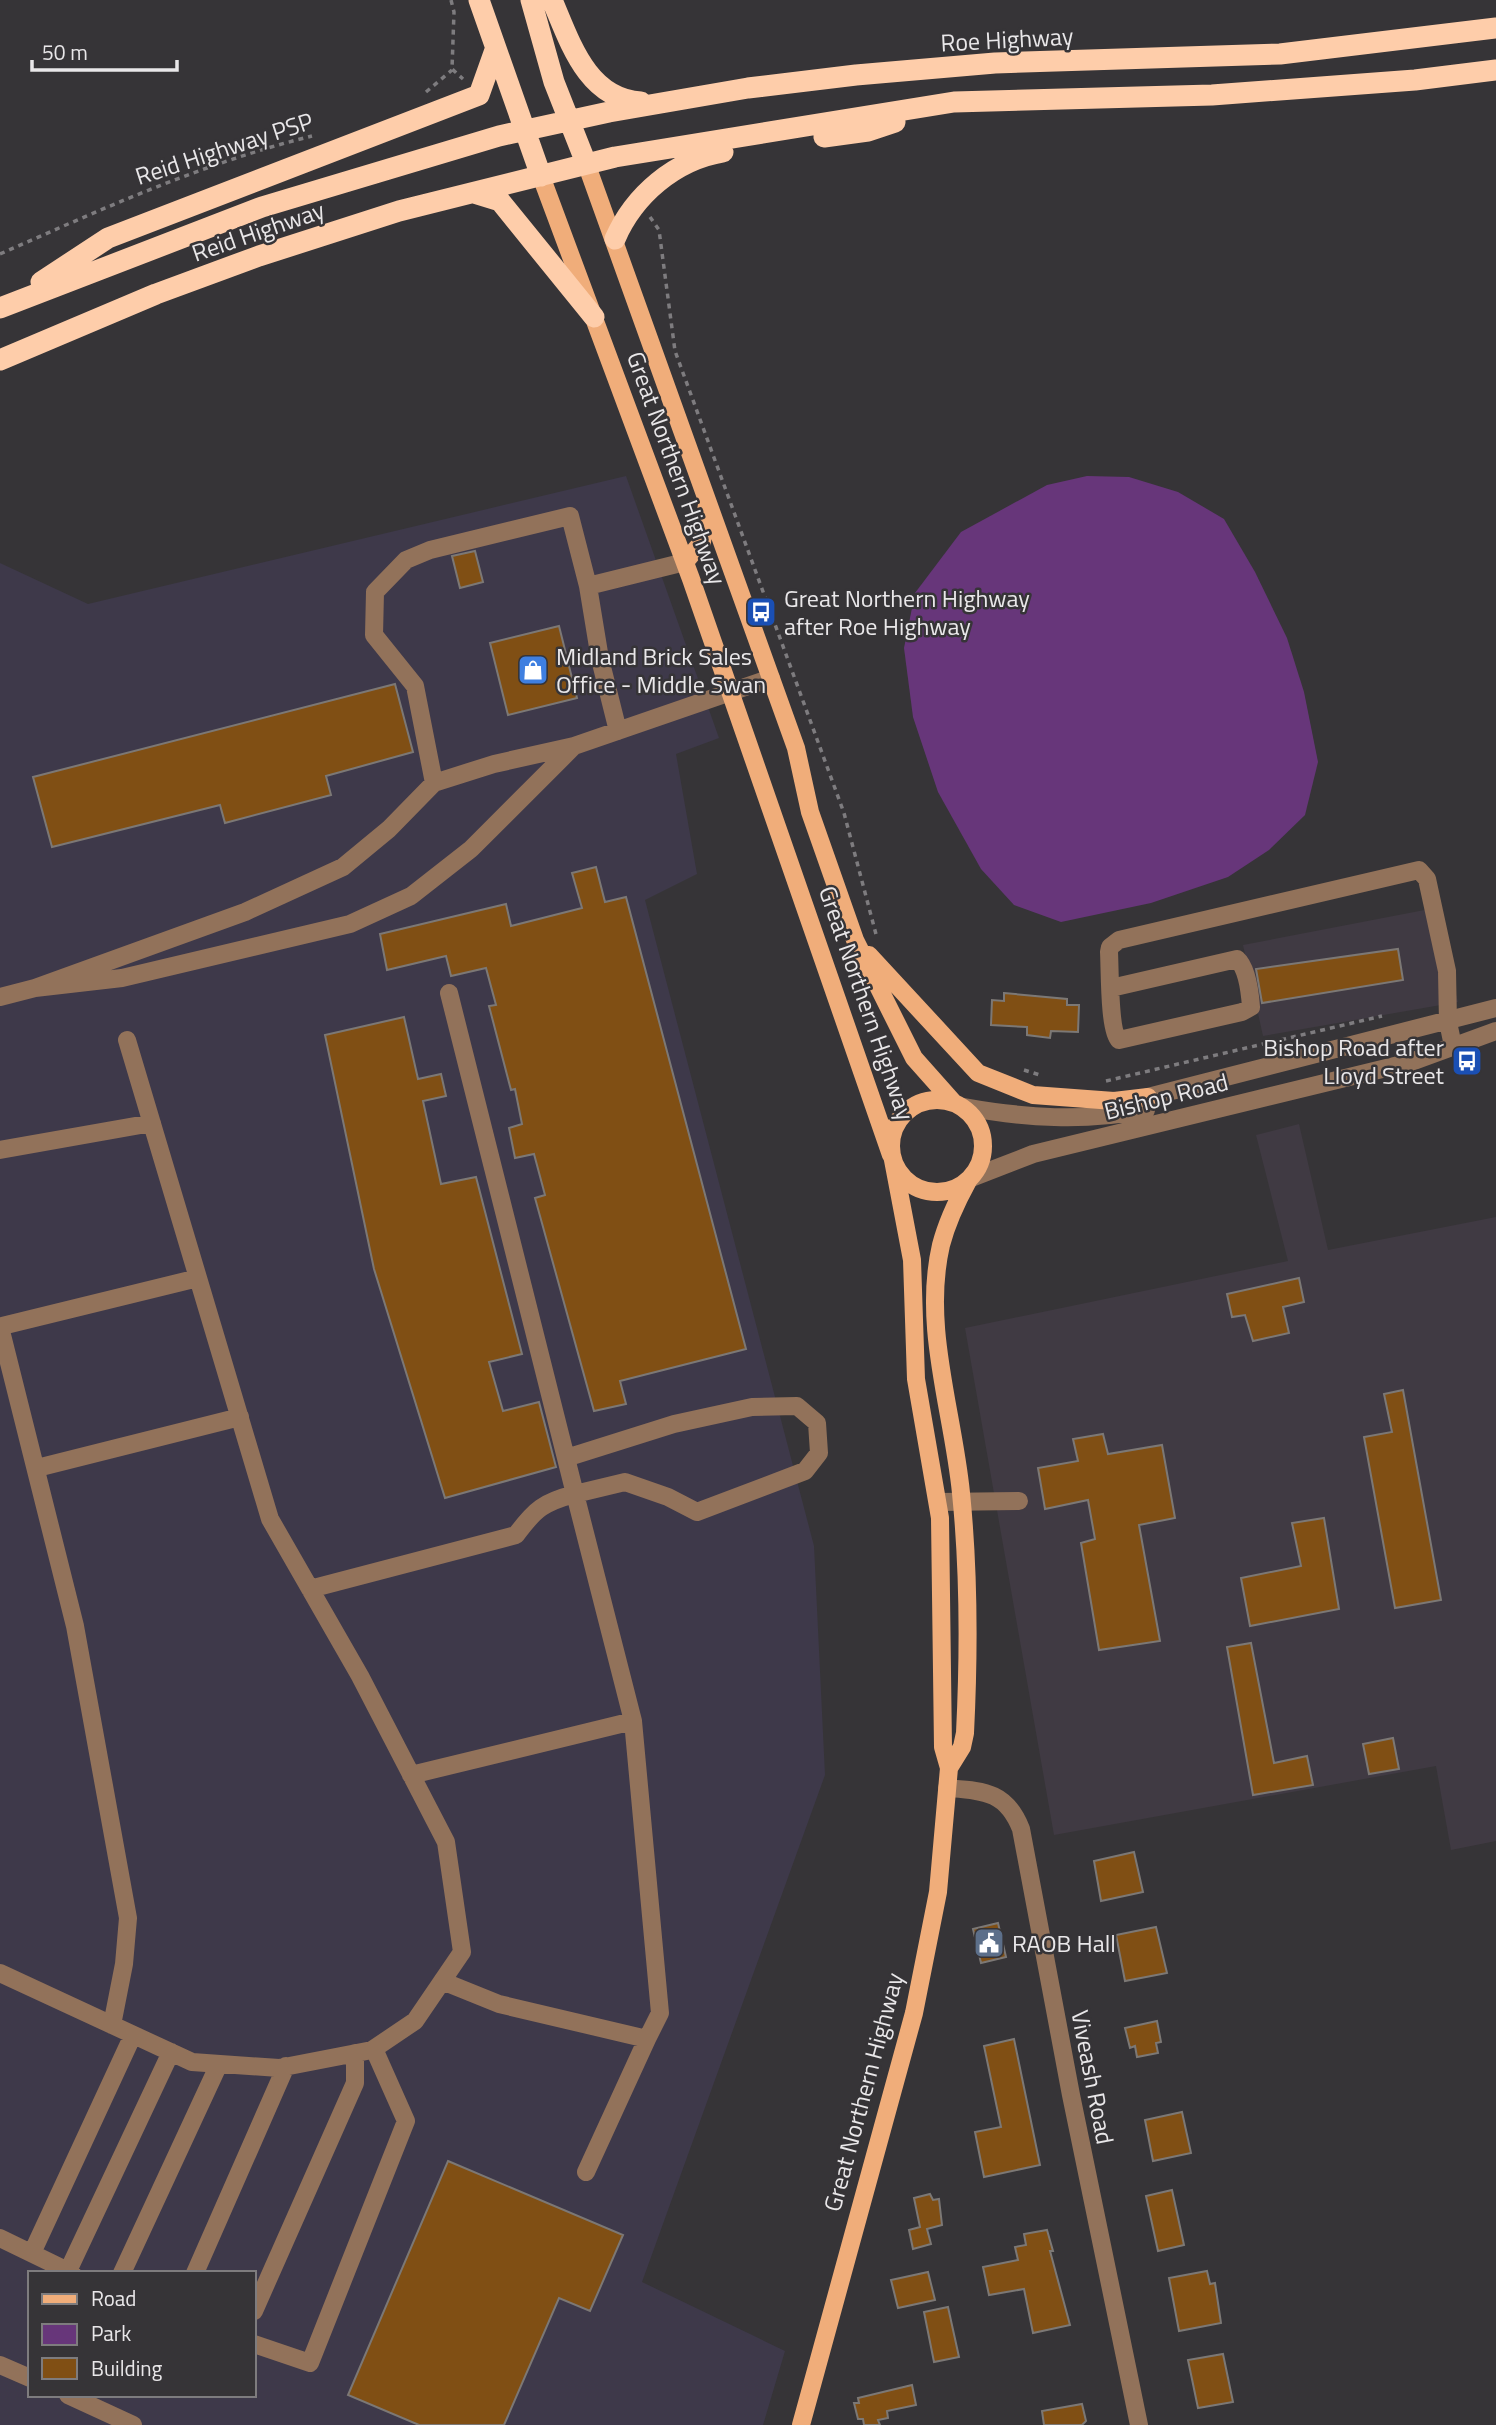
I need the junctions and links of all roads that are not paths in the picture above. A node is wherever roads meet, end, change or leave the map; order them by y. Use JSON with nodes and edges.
{"nodes":[{"id":1,"x":479,"y":0,"type":"edge"},
{"id":2,"x":531,"y":0,"type":"edge"},
{"id":3,"x":552,"y":0,"type":"edge"},
{"id":4,"x":1496,"y":28,"type":"edge"},
{"id":5,"x":495,"y":50,"type":"junction"},
{"id":6,"x":1496,"y":70,"type":"edge"},
{"id":7,"x":954,"y":102,"type":"junction"},
{"id":8,"x":664,"y":103,"type":"junction"},
{"id":9,"x":568,"y":120,"type":"junction"},
{"id":10,"x":524,"y":130,"type":"junction"},
{"id":11,"x":586,"y":163,"type":"junction"},
{"id":12,"x":541,"y":176,"type":"junction"},
{"id":13,"x":472,"y":193,"type":"junction"},
{"id":14,"x":615,"y":239,"type":"junction"},
{"id":15,"x":2,"y":307,"type":"edge"},
{"id":16,"x":594,"y":317,"type":"junction"},
{"id":17,"x":0,"y":360,"type":"edge"},
{"id":18,"x":707,"y":497,"type":"junction"},
{"id":19,"x":684,"y":562,"type":"junction"},
{"id":20,"x":588,"y":586,"type":"junction"},
{"id":21,"x":771,"y":678,"type":"junction"},
{"id":22,"x":731,"y":692,"type":"junction"},
{"id":23,"x":618,"y":731,"type":"junction"},
{"id":24,"x":574,"y":746,"type":"junction"},
{"id":25,"x":434,"y":783,"type":"junction"},
{"id":26,"x":855,"y":940,"type":"junction"},
{"id":27,"x":35,"y":988,"type":"junction"},
{"id":28,"x":1111,"y":988,"type":"junction"},
{"id":29,"x":449,"y":993,"type":"dead end"},
{"id":30,"x":0,"y":997,"type":"edge"},
{"id":31,"x":1496,"y":1008,"type":"edge"},
{"id":32,"x":1448,"y":1022,"type":"junction"},
{"id":33,"x":1496,"y":1031,"type":"edge"},
{"id":34,"x":127,"y":1040,"type":"dead end"},
{"id":35,"x":1454,"y":1046,"type":"junction"},
{"id":36,"x":1147,"y":1097,"type":"junction"},
{"id":37,"x":959,"y":1105,"type":"junction"},
{"id":38,"x":152,"y":1123,"type":"junction"},
{"id":39,"x":0,"y":1150,"type":"edge"},
{"id":40,"x":892,"y":1157,"type":"junction"},
{"id":41,"x":969,"y":1179,"type":"junction"},
{"id":42,"x":198,"y":1278,"type":"junction"},
{"id":43,"x":1,"y":1326,"type":"edge"},
{"id":44,"x":240,"y":1417,"type":"junction"},
{"id":45,"x":566,"y":1458,"type":"junction"},
{"id":46,"x":37,"y":1468,"type":"junction"},
{"id":47,"x":575,"y":1494,"type":"junction"},
{"id":48,"x":1018,"y":1501,"type":"dead end"},
{"id":49,"x":938,"y":1502,"type":"junction"},
{"id":50,"x":962,"y":1502,"type":"junction"},
{"id":51,"x":310,"y":1589,"type":"junction"},
{"id":52,"x":633,"y":1721,"type":"junction"},
{"id":53,"x":948,"y":1768,"type":"junction"},
{"id":54,"x":411,"y":1775,"type":"junction"},
{"id":55,"x":947,"y":1788,"type":"junction"},
{"id":56,"x":0,"y":1973,"type":"edge"},
{"id":57,"x":442,"y":1981,"type":"junction"},
{"id":58,"x":112,"y":2025,"type":"junction"},
{"id":59,"x":133,"y":2035,"type":"junction"},
{"id":60,"x":647,"y":2039,"type":"junction"},
{"id":61,"x":373,"y":2049,"type":"junction"},
{"id":62,"x":171,"y":2053,"type":"junction"},
{"id":63,"x":355,"y":2053,"type":"junction"},
{"id":64,"x":219,"y":2064,"type":"junction"},
{"id":65,"x":286,"y":2066,"type":"junction"},
{"id":66,"x":586,"y":2172,"type":"dead end"},
{"id":67,"x":0,"y":2238,"type":"edge"},
{"id":68,"x":32,"y":2253,"type":"junction"},
{"id":69,"x":68,"y":2271,"type":"edge"},
{"id":70,"x":70,"y":2271,"type":"edge"},
{"id":71,"x":123,"y":2271,"type":"edge"},
{"id":72,"x":196,"y":2271,"type":"edge"},
{"id":73,"x":256,"y":2306,"type":"edge"},
{"id":74,"x":256,"y":2345,"type":"edge"},
{"id":75,"x":0,"y":2365,"type":"edge"},
{"id":76,"x":28,"y":2377,"type":"edge"},
{"id":77,"x":72,"y":2397,"type":"edge"},
{"id":78,"x":133,"y":2425,"type":"edge"},
{"id":79,"x":801,"y":2425,"type":"edge"},
{"id":80,"x":1139,"y":2425,"type":"edge"}],
"edges":[{"from":1,"to":5,"type":"highway","name":"Great Northern Highway"},
{"from":2,"to":9,"type":"highway","name":"Great Northern Highway"},
{"from":3,"to":8,"type":"highway"},
{"from":4,"to":8,"type":"highway","name":"Roe Highway"},
{"from":5,"to":10,"type":"highway","name":"Great Northern Highway"},
{"from":5,"to":15,"type":"highway"},
{"from":6,"to":7,"type":"highway"},
{"from":7,"to":11,"type":"highway"},
{"from":7,"to":14,"type":"highway"},
{"from":8,"to":9,"type":"highway","name":"Roe Highway"},
{"from":9,"to":10,"type":"highway","name":"Roe Highway"},
{"from":9,"to":11,"type":"highway","name":"Great Northern Highway"},
{"from":10,"to":12,"type":"highway","name":"Great Northern Highway"},
{"from":10,"to":15,"type":"highway","name":"Reid Highway"},
{"from":11,"to":12,"type":"highway"},
{"from":11,"to":14,"type":"main road","name":"Great Northern Highway"},
{"from":12,"to":13,"type":"highway","name":"Reid Highway"},
{"from":12,"to":16,"type":"main road","name":"Great Northern Highway"},
{"from":13,"to":16,"type":"highway"},
{"from":13,"to":17,"type":"highway","name":"Reid Highway"},
{"from":14,"to":18,"type":"main road","name":"Great Northern Highway"},
{"from":16,"to":19,"type":"main road","name":"Great Northern Highway"},
{"from":18,"to":19,"type":"main road"},
{"from":18,"to":21,"type":"main road","name":"Great Northern Highway"},
{"from":19,"to":20,"type":"street"},
{"from":19,"to":22,"type":"main road","name":"Great Northern Highway"},
{"from":20,"to":23,"type":"street"},
{"from":20,"to":25,"type":"street"},
{"from":21,"to":22,"type":"street"},
{"from":21,"to":26,"type":"main road","name":"Great Northern Highway"},
{"from":22,"to":23,"type":"street"},
{"from":22,"to":40,"type":"main road","name":"Great Northern Highway"},
{"from":23,"to":24,"type":"street"},
{"from":24,"to":25,"type":"street"},
{"from":24,"to":27,"type":"street"},
{"from":25,"to":27,"type":"street"},
{"from":26,"to":36,"type":"main road"},
{"from":26,"to":37,"type":"main road","name":"Great Northern Highway"},
{"from":27,"to":30,"type":"street"},
{"from":28,"to":28,"type":"street"},
{"from":28,"to":32,"type":"street"},
{"from":29,"to":45,"type":"street"},
{"from":31,"to":32,"type":"street","name":"Bishop Road"},
{"from":32,"to":35,"type":"street"},
{"from":32,"to":36,"type":"street","name":"Bishop Road"},
{"from":33,"to":35,"type":"street","name":"Bishop Road"},
{"from":34,"to":38,"type":"street"},
{"from":35,"to":41,"type":"street","name":"Bishop Road"},
{"from":36,"to":37,"type":"street","name":"Bishop Road"},
{"from":37,"to":40,"type":"main road"},
{"from":37,"to":41,"type":"main road"},
{"from":38,"to":39,"type":"street"},
{"from":38,"to":42,"type":"street"},
{"from":40,"to":41,"type":"main road"},
{"from":40,"to":49,"type":"main road","name":"Great Northern Highway"},
{"from":41,"to":50,"type":"main road","name":"Great Northern Highway"},
{"from":42,"to":43,"type":"street"},
{"from":42,"to":44,"type":"street"},
{"from":43,"to":46,"type":"street"},
{"from":44,"to":46,"type":"street"},
{"from":44,"to":51,"type":"street"},
{"from":45,"to":47,"type":"street"},
{"from":45,"to":47,"type":"street"},
{"from":46,"to":58,"type":"street"},
{"from":47,"to":51,"type":"street"},
{"from":47,"to":52,"type":"street"},
{"from":48,"to":50,"type":"street"},
{"from":49,"to":50,"type":"street"},
{"from":49,"to":53,"type":"main road","name":"Great Northern Highway"},
{"from":50,"to":53,"type":"main road","name":"Great Northern Highway"},
{"from":51,"to":54,"type":"street"},
{"from":52,"to":54,"type":"street"},
{"from":52,"to":60,"type":"street"},
{"from":53,"to":55,"type":"main road","name":"Great Northern Highway"},
{"from":54,"to":57,"type":"street"},
{"from":55,"to":79,"type":"main road","name":"Great Northern Highway"},
{"from":55,"to":80,"type":"street","name":"Viveash Road"},
{"from":56,"to":58,"type":"street"},
{"from":57,"to":60,"type":"street"},
{"from":57,"to":61,"type":"street"},
{"from":58,"to":59,"type":"street"},
{"from":59,"to":62,"type":"street"},
{"from":59,"to":68,"type":"street"},
{"from":60,"to":66,"type":"street"},
{"from":61,"to":63,"type":"street"},
{"from":61,"to":74,"type":"street"},
{"from":62,"to":64,"type":"street"},
{"from":62,"to":70,"type":"street"},
{"from":63,"to":65,"type":"street"},
{"from":63,"to":73,"type":"street"},
{"from":64,"to":65,"type":"street"},
{"from":64,"to":71,"type":"street"},
{"from":65,"to":72,"type":"street"},
{"from":67,"to":68,"type":"street"},
{"from":68,"to":69,"type":"street"},
{"from":75,"to":76,"type":"street"},
{"from":77,"to":78,"type":"street"}]}
